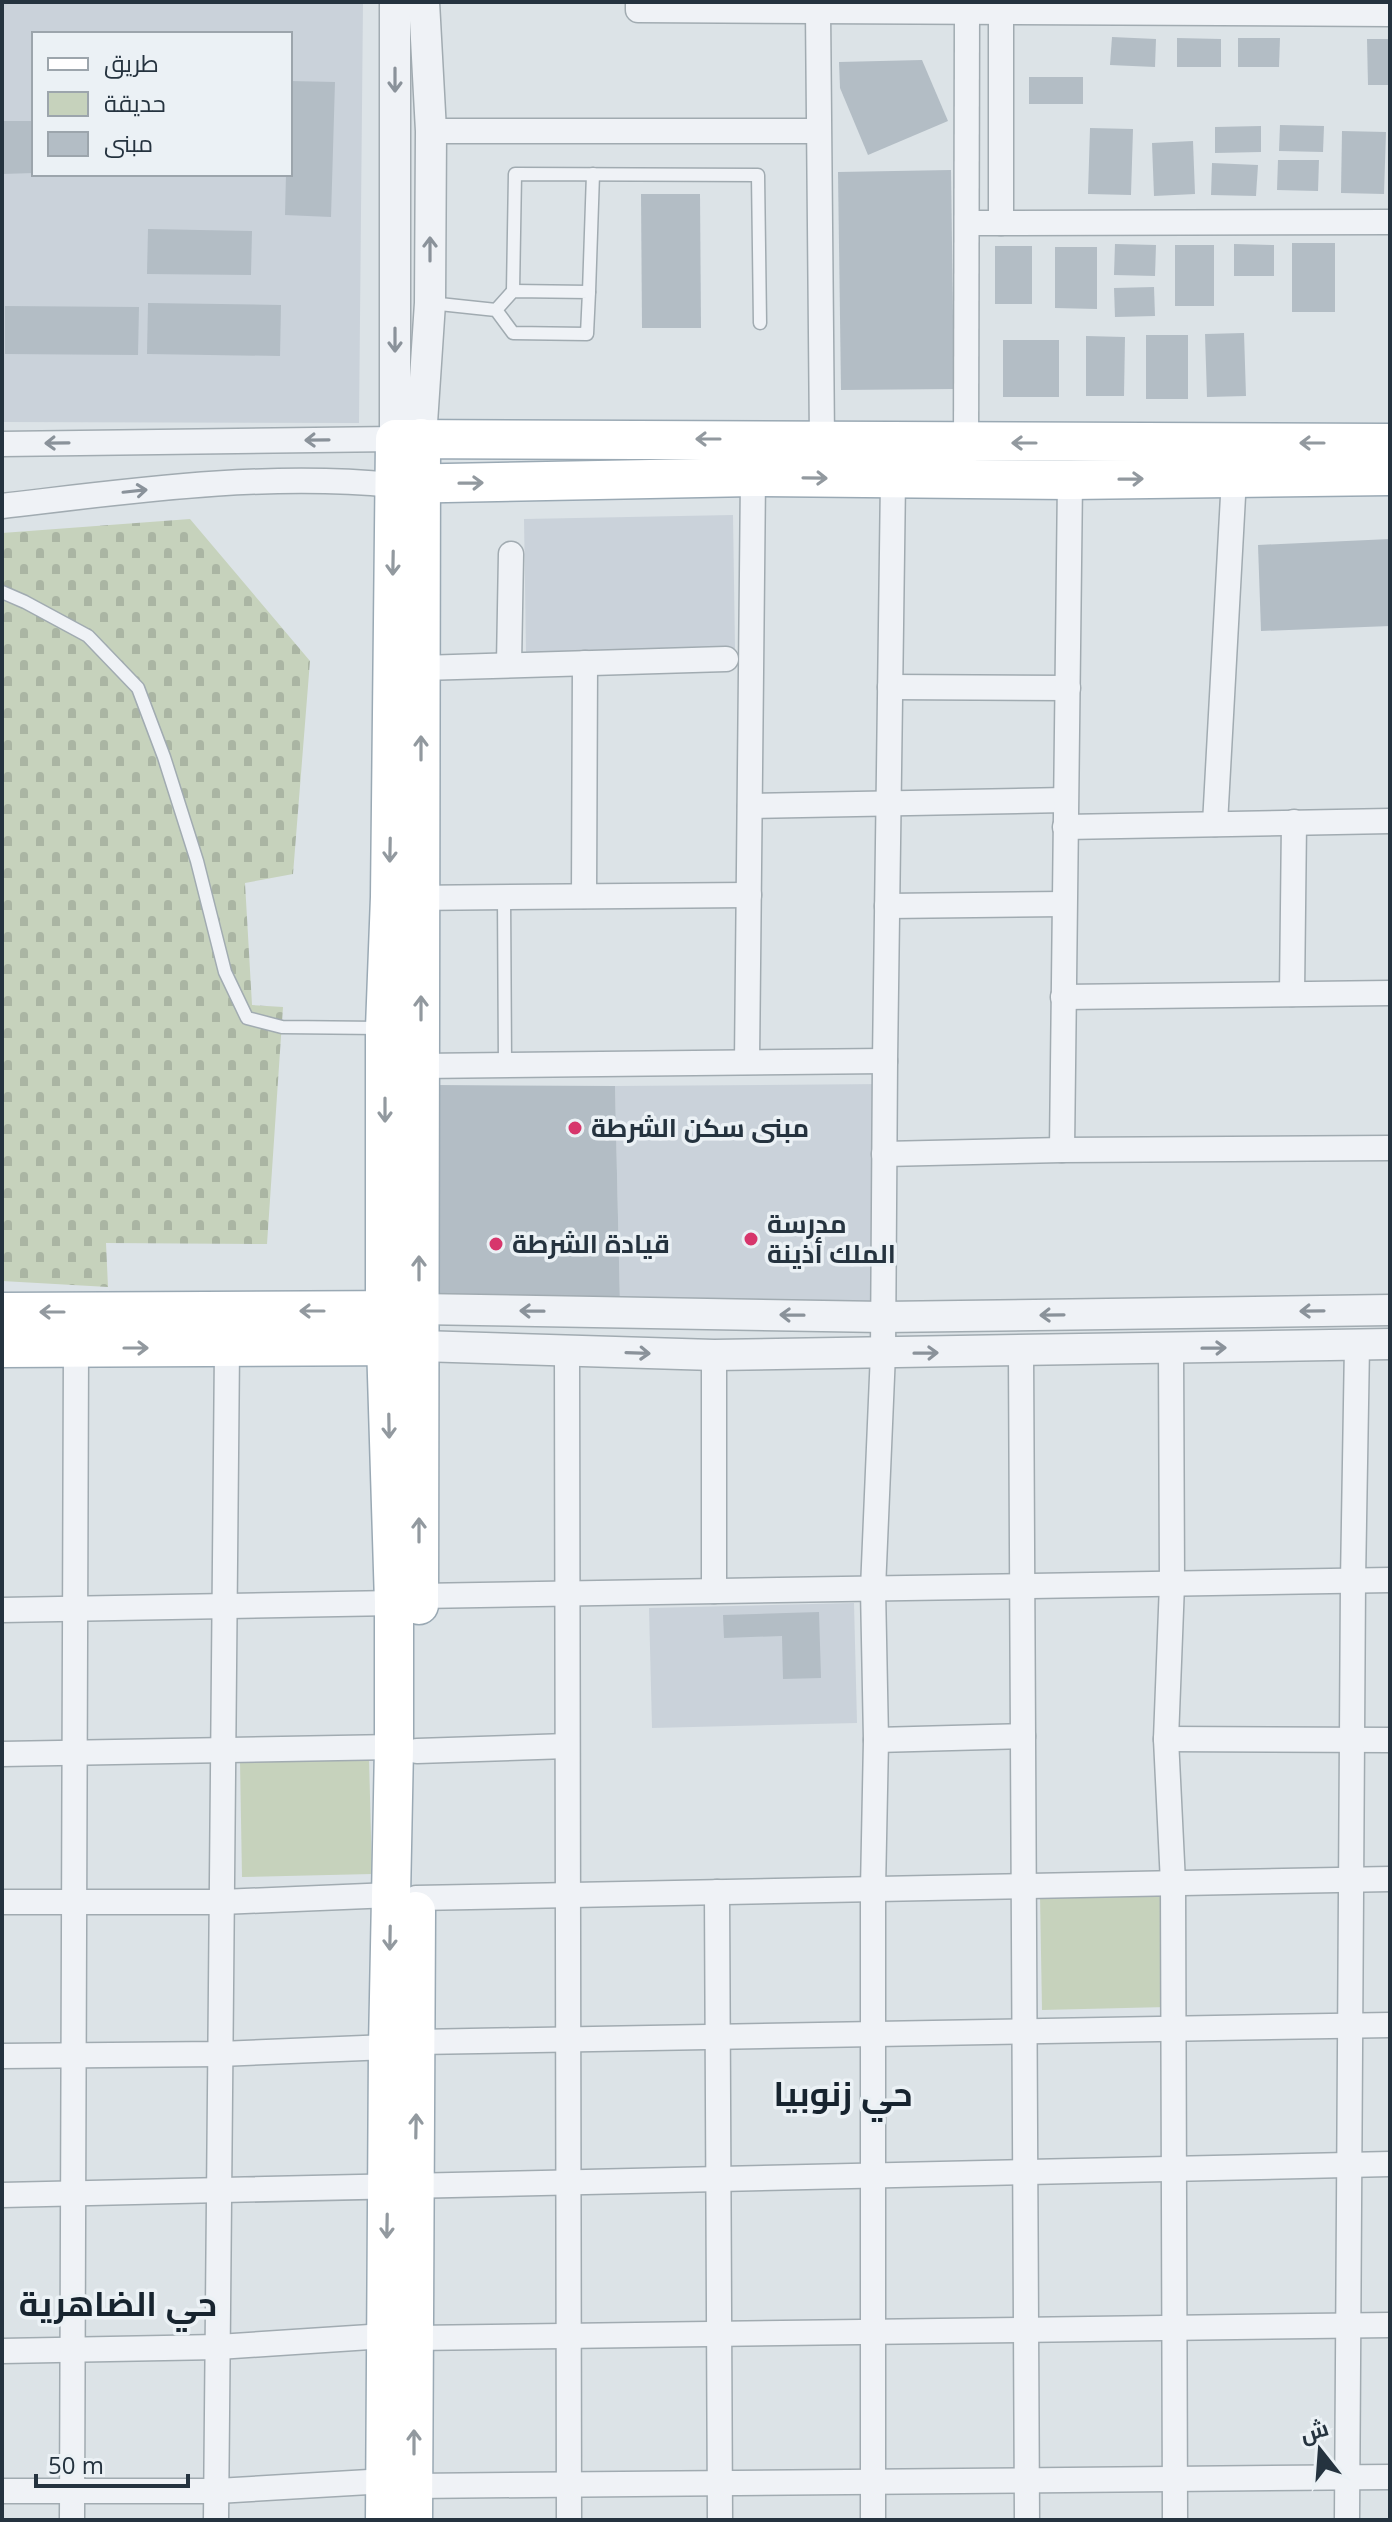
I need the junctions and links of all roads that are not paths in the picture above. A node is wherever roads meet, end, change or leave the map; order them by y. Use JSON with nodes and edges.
{"nodes":[{"id":1,"x":395,"y":2,"type":"edge"},
{"id":2,"x":424,"y":2,"type":"edge"},
{"id":3,"x":638,"y":2,"type":"edge"},
{"id":4,"x":1001,"y":7,"type":"edge"},
{"id":5,"x":818,"y":11,"type":"junction"},
{"id":6,"x":967,"y":12,"type":"junction"},
{"id":7,"x":1390,"y":14,"type":"edge"},
{"id":8,"x":431,"y":131,"type":"junction"},
{"id":9,"x":818,"y":131,"type":"junction"},
{"id":10,"x":593,"y":174,"type":"junction"},
{"id":11,"x":1390,"y":222,"type":"edge"},
{"id":12,"x":967,"y":223,"type":"junction"},
{"id":13,"x":1001,"y":223,"type":"junction"},
{"id":14,"x":513,"y":291,"type":"junction"},
{"id":15,"x":589,"y":292,"type":"junction"},
{"id":16,"x":430,"y":303,"type":"junction"},
{"id":17,"x":496,"y":310,"type":"junction"},
{"id":18,"x":760,"y":323,"type":"dead end"},
{"id":19,"x":408,"y":439,"type":"junction"},
{"id":20,"x":822,"y":440,"type":"junction"},
{"id":21,"x":1390,"y":443,"type":"edge"},
{"id":22,"x":2,"y":444,"type":"edge"},
{"id":23,"x":966,"y":460,"type":"junction"},
{"id":24,"x":1390,"y":476,"type":"edge"},
{"id":25,"x":753,"y":477,"type":"junction"},
{"id":26,"x":1234,"y":478,"type":"junction"},
{"id":27,"x":893,"y":480,"type":"junction"},
{"id":28,"x":1070,"y":480,"type":"junction"},
{"id":29,"x":407,"y":484,"type":"junction"},
{"id":30,"x":2,"y":506,"type":"edge"},
{"id":31,"x":511,"y":554,"type":"dead end"},
{"id":32,"x":2,"y":592,"type":"edge"},
{"id":33,"x":726,"y":659,"type":"dead end"},
{"id":34,"x":585,"y":663,"type":"junction"},
{"id":35,"x":509,"y":664,"type":"junction"},
{"id":36,"x":421,"y":668,"type":"junction"},
{"id":37,"x":890,"y":687,"type":"junction"},
{"id":38,"x":1068,"y":688,"type":"junction"},
{"id":39,"x":1065,"y":800,"type":"junction"},
{"id":40,"x":889,"y":804,"type":"junction"},
{"id":41,"x":750,"y":806,"type":"junction"},
{"id":42,"x":1390,"y":821,"type":"edge"},
{"id":43,"x":1294,"y":822,"type":"junction"},
{"id":44,"x":1215,"y":824,"type":"junction"},
{"id":45,"x":1065,"y":827,"type":"junction"},
{"id":46,"x":749,"y":895,"type":"junction"},
{"id":47,"x":504,"y":896,"type":"junction"},
{"id":48,"x":584,"y":896,"type":"junction"},
{"id":49,"x":405,"y":897,"type":"junction"},
{"id":50,"x":1064,"y":904,"type":"junction"},
{"id":51,"x":887,"y":906,"type":"junction"},
{"id":52,"x":1390,"y":993,"type":"edge"},
{"id":53,"x":1292,"y":994,"type":"junction"},
{"id":54,"x":1063,"y":997,"type":"junction"},
{"id":55,"x":385,"y":1028,"type":"junction"},
{"id":56,"x":885,"y":1061,"type":"junction"},
{"id":57,"x":747,"y":1062,"type":"junction"},
{"id":58,"x":505,"y":1064,"type":"junction"},
{"id":59,"x":420,"y":1066,"type":"junction"},
{"id":60,"x":1390,"y":1148,"type":"edge"},
{"id":61,"x":1062,"y":1150,"type":"junction"},
{"id":62,"x":884,"y":1154,"type":"junction"},
{"id":63,"x":1390,"y":1310,"type":"edge"},
{"id":64,"x":1358,"y":1311,"type":"junction"},
{"id":65,"x":2,"y":1312,"type":"edge"},
{"id":66,"x":883,"y":1317,"type":"junction"},
{"id":67,"x":403,"y":1328,"type":"junction"},
{"id":68,"x":1390,"y":1344,"type":"edge"},
{"id":69,"x":1357,"y":1345,"type":"junction"},
{"id":70,"x":2,"y":1348,"type":"edge"},
{"id":71,"x":227,"y":1348,"type":"junction"},
{"id":72,"x":76,"y":1349,"type":"junction"},
{"id":73,"x":1171,"y":1349,"type":"junction"},
{"id":74,"x":567,"y":1350,"type":"junction"},
{"id":75,"x":1021,"y":1352,"type":"junction"},
{"id":76,"x":883,"y":1353,"type":"junction"},
{"id":77,"x":714,"y":1355,"type":"junction"},
{"id":78,"x":1390,"y":1580,"type":"edge"},
{"id":79,"x":1353,"y":1581,"type":"junction"},
{"id":80,"x":1172,"y":1584,"type":"junction"},
{"id":81,"x":1021,"y":1586,"type":"junction"},
{"id":82,"x":873,"y":1589,"type":"junction"},
{"id":83,"x":714,"y":1591,"type":"junction"},
{"id":84,"x":567,"y":1593,"type":"junction"},
{"id":85,"x":406,"y":1599,"type":"junction"},
{"id":86,"x":223,"y":1606,"type":"junction"},
{"id":87,"x":74,"y":1609,"type":"junction"},
{"id":88,"x":2,"y":1610,"type":"edge"},
{"id":89,"x":1023,"y":1736,"type":"junction"},
{"id":90,"x":1166,"y":1739,"type":"junction"},
{"id":91,"x":1352,"y":1739,"type":"junction"},
{"id":92,"x":876,"y":1740,"type":"junction"},
{"id":93,"x":1390,"y":1740,"type":"edge"},
{"id":94,"x":567,"y":1746,"type":"junction"},
{"id":95,"x":406,"y":1749,"type":"junction"},
{"id":96,"x":222,"y":1750,"type":"junction"},
{"id":97,"x":74,"y":1753,"type":"junction"},
{"id":98,"x":2,"y":1754,"type":"edge"},
{"id":99,"x":1390,"y":1879,"type":"edge"},
{"id":100,"x":1351,"y":1880,"type":"junction"},
{"id":101,"x":1173,"y":1883,"type":"junction"},
{"id":102,"x":1023,"y":1886,"type":"junction"},
{"id":103,"x":873,"y":1889,"type":"junction"},
{"id":104,"x":717,"y":1892,"type":"junction"},
{"id":105,"x":568,"y":1895,"type":"junction"},
{"id":106,"x":403,"y":1897,"type":"junction"},
{"id":107,"x":2,"y":1902,"type":"edge"},
{"id":108,"x":221,"y":1902,"type":"junction"},
{"id":109,"x":73,"y":1904,"type":"junction"},
{"id":110,"x":1390,"y":2025,"type":"edge"},
{"id":111,"x":1350,"y":2026,"type":"junction"},
{"id":112,"x":1174,"y":2029,"type":"junction"},
{"id":113,"x":1024,"y":2031,"type":"junction"},
{"id":114,"x":873,"y":2034,"type":"junction"},
{"id":115,"x":717,"y":2037,"type":"junction"},
{"id":116,"x":568,"y":2039,"type":"junction"},
{"id":117,"x":402,"y":2044,"type":"junction"},
{"id":118,"x":220,"y":2054,"type":"junction"},
{"id":119,"x":73,"y":2055,"type":"junction"},
{"id":120,"x":2,"y":2056,"type":"edge"},
{"id":121,"x":1349,"y":2164,"type":"junction"},
{"id":122,"x":1390,"y":2164,"type":"edge"},
{"id":123,"x":1174,"y":2168,"type":"junction"},
{"id":124,"x":1024,"y":2171,"type":"junction"},
{"id":125,"x":873,"y":2175,"type":"junction"},
{"id":126,"x":718,"y":2178,"type":"junction"},
{"id":127,"x":568,"y":2181,"type":"junction"},
{"id":128,"x":401,"y":2185,"type":"junction"},
{"id":129,"x":219,"y":2189,"type":"junction"},
{"id":130,"x":73,"y":2193,"type":"junction"},
{"id":131,"x":2,"y":2195,"type":"edge"},
{"id":132,"x":1390,"y":2325,"type":"edge"},
{"id":133,"x":1349,"y":2326,"type":"junction"},
{"id":134,"x":1175,"y":2328,"type":"junction"},
{"id":135,"x":1026,"y":2330,"type":"junction"},
{"id":136,"x":873,"y":2332,"type":"junction"},
{"id":137,"x":719,"y":2334,"type":"junction"},
{"id":138,"x":569,"y":2336,"type":"junction"},
{"id":139,"x":400,"y":2337,"type":"junction"},
{"id":140,"x":218,"y":2347,"type":"junction"},
{"id":141,"x":73,"y":2349,"type":"junction"},
{"id":142,"x":2,"y":2351,"type":"edge"},
{"id":143,"x":1390,"y":2477,"type":"edge"},
{"id":144,"x":1348,"y":2478,"type":"junction"},
{"id":145,"x":1175,"y":2479,"type":"junction"},
{"id":146,"x":1026,"y":2480,"type":"junction"},
{"id":147,"x":873,"y":2482,"type":"junction"},
{"id":148,"x":720,"y":2483,"type":"junction"},
{"id":149,"x":569,"y":2484,"type":"junction"},
{"id":150,"x":2,"y":2491,"type":"edge"},
{"id":151,"x":72,"y":2491,"type":"junction"},
{"id":152,"x":217,"y":2491,"type":"junction"},
{"id":153,"x":404,"y":2495,"type":"edge"},
{"id":154,"x":72,"y":2520,"type":"edge"},
{"id":155,"x":216,"y":2520,"type":"edge"},
{"id":156,"x":385,"y":2520,"type":"edge"},
{"id":157,"x":569,"y":2520,"type":"edge"},
{"id":158,"x":720,"y":2520,"type":"edge"},
{"id":159,"x":873,"y":2520,"type":"edge"},
{"id":160,"x":1027,"y":2520,"type":"edge"},
{"id":161,"x":1175,"y":2520,"type":"edge"},
{"id":162,"x":1347,"y":2520,"type":"edge"}],
"edges":[{"from":1,"to":19,"type":"street","one_way":true},
{"from":2,"to":8,"type":"street"},
{"from":3,"to":5,"type":"street"},
{"from":4,"to":6,"type":"street"},
{"from":4,"to":7,"type":"street"},
{"from":4,"to":13,"type":"street"},
{"from":5,"to":6,"type":"street"},
{"from":5,"to":9,"type":"street"},
{"from":6,"to":12,"type":"street"},
{"from":8,"to":9,"type":"street"},
{"from":16,"to":8,"type":"street","one_way":true},
{"from":9,"to":20,"type":"street"},
{"from":10,"to":14,"type":"lane"},
{"from":10,"to":15,"type":"lane"},
{"from":10,"to":18,"type":"lane"},
{"from":11,"to":13,"type":"street"},
{"from":12,"to":13,"type":"street"},
{"from":12,"to":23,"type":"street"},
{"from":14,"to":15,"type":"lane"},
{"from":14,"to":17,"type":"lane"},
{"from":15,"to":17,"type":"lane"},
{"from":16,"to":17,"type":"lane"},
{"from":16,"to":19,"type":"street"},
{"from":20,"to":19,"type":"main road","one_way":true},
{"from":19,"to":22,"type":"street","one_way":true},
{"from":19,"to":29,"type":"main road"},
{"from":20,"to":23,"type":"main road"},
{"from":21,"to":23,"type":"main road","one_way":true},
{"from":23,"to":27,"type":"main road"},
{"from":23,"to":28,"type":"main road"},
{"from":24,"to":26,"type":"main road"},
{"from":25,"to":27,"type":"main road","one_way":true},
{"from":29,"to":25,"type":"main road","one_way":true},
{"from":25,"to":41,"type":"street"},
{"from":28,"to":26,"type":"main road","one_way":true},
{"from":26,"to":44,"type":"street"},
{"from":27,"to":37,"type":"street"},
{"from":28,"to":38,"type":"street"},
{"from":30,"to":29,"type":"street","one_way":true},
{"from":29,"to":36,"type":"main road"},
{"from":29,"to":49,"type":"main road","one_way":true},
{"from":31,"to":35,"type":"street"},
{"from":32,"to":55,"type":"lane"},
{"from":33,"to":34,"type":"street"},
{"from":34,"to":35,"type":"street"},
{"from":34,"to":48,"type":"street"},
{"from":35,"to":36,"type":"street"},
{"from":49,"to":36,"type":"main road","one_way":true},
{"from":37,"to":38,"type":"street"},
{"from":37,"to":40,"type":"street"},
{"from":38,"to":39,"type":"street"},
{"from":39,"to":40,"type":"street"},
{"from":39,"to":45,"type":"street"},
{"from":40,"to":41,"type":"street"},
{"from":40,"to":51,"type":"street"},
{"from":41,"to":46,"type":"street"},
{"from":42,"to":43,"type":"street"},
{"from":43,"to":44,"type":"street"},
{"from":43,"to":53,"type":"street"},
{"from":44,"to":45,"type":"street"},
{"from":45,"to":50,"type":"street"},
{"from":46,"to":48,"type":"street"},
{"from":46,"to":57,"type":"street"},
{"from":47,"to":48,"type":"street"},
{"from":47,"to":49,"type":"street"},
{"from":47,"to":58,"type":"lane"},
{"from":49,"to":55,"type":"main road"},
{"from":59,"to":49,"type":"main road","one_way":true},
{"from":50,"to":51,"type":"street"},
{"from":50,"to":54,"type":"street"},
{"from":51,"to":56,"type":"street"},
{"from":52,"to":53,"type":"street"},
{"from":53,"to":54,"type":"street"},
{"from":54,"to":61,"type":"street"},
{"from":55,"to":67,"type":"main road","one_way":true},
{"from":56,"to":57,"type":"street"},
{"from":56,"to":62,"type":"street"},
{"from":57,"to":58,"type":"street"},
{"from":58,"to":59,"type":"street"},
{"from":67,"to":59,"type":"main road","one_way":true},
{"from":60,"to":61,"type":"street"},
{"from":61,"to":62,"type":"street"},
{"from":62,"to":66,"type":"street"},
{"from":63,"to":64,"type":"street"},
{"from":64,"to":66,"type":"street","one_way":true},
{"from":64,"to":69,"type":"street"},
{"from":67,"to":65,"type":"main road","one_way":true},
{"from":66,"to":67,"type":"street","one_way":true},
{"from":66,"to":76,"type":"street"},
{"from":67,"to":71,"type":"main road"},
{"from":67,"to":74,"type":"street"},
{"from":67,"to":85,"type":"main road"},
{"from":68,"to":69,"type":"street"},
{"from":73,"to":69,"type":"street","one_way":true},
{"from":69,"to":79,"type":"street"},
{"from":70,"to":72,"type":"main road"},
{"from":72,"to":71,"type":"main road","one_way":true},
{"from":71,"to":86,"type":"street"},
{"from":72,"to":87,"type":"street"},
{"from":73,"to":75,"type":"street"},
{"from":73,"to":80,"type":"street"},
{"from":74,"to":77,"type":"street","one_way":true},
{"from":74,"to":84,"type":"street"},
{"from":76,"to":75,"type":"street","one_way":true},
{"from":75,"to":81,"type":"street"},
{"from":76,"to":77,"type":"street"},
{"from":76,"to":82,"type":"street"},
{"from":77,"to":83,"type":"street"},
{"from":78,"to":79,"type":"street"},
{"from":79,"to":80,"type":"street"},
{"from":79,"to":91,"type":"street"},
{"from":80,"to":81,"type":"street"},
{"from":80,"to":90,"type":"street"},
{"from":81,"to":82,"type":"street"},
{"from":81,"to":89,"type":"street"},
{"from":82,"to":83,"type":"street"},
{"from":82,"to":92,"type":"street"},
{"from":83,"to":84,"type":"street"},
{"from":84,"to":85,"type":"street"},
{"from":84,"to":94,"type":"street"},
{"from":85,"to":86,"type":"street"},
{"from":85,"to":95,"type":"main road"},
{"from":86,"to":87,"type":"street"},
{"from":86,"to":96,"type":"street"},
{"from":87,"to":88,"type":"street"},
{"from":87,"to":97,"type":"street"},
{"from":89,"to":92,"type":"street"},
{"from":89,"to":102,"type":"street"},
{"from":90,"to":91,"type":"street"},
{"from":90,"to":101,"type":"street"},
{"from":91,"to":93,"type":"street"},
{"from":91,"to":100,"type":"street"},
{"from":92,"to":103,"type":"street"},
{"from":94,"to":95,"type":"street"},
{"from":94,"to":105,"type":"street"},
{"from":95,"to":96,"type":"street"},
{"from":95,"to":106,"type":"main road"},
{"from":96,"to":97,"type":"street"},
{"from":96,"to":108,"type":"street"},
{"from":97,"to":98,"type":"street"},
{"from":97,"to":109,"type":"street"},
{"from":99,"to":100,"type":"street"},
{"from":100,"to":101,"type":"street"},
{"from":100,"to":111,"type":"street"},
{"from":101,"to":102,"type":"street"},
{"from":101,"to":112,"type":"street"},
{"from":102,"to":103,"type":"street"},
{"from":102,"to":113,"type":"street"},
{"from":103,"to":104,"type":"street"},
{"from":103,"to":114,"type":"street"},
{"from":104,"to":105,"type":"street"},
{"from":104,"to":115,"type":"street"},
{"from":105,"to":106,"type":"street"},
{"from":105,"to":116,"type":"street"},
{"from":106,"to":108,"type":"street"},
{"from":106,"to":117,"type":"main road"},
{"from":107,"to":109,"type":"street"},
{"from":108,"to":109,"type":"street"},
{"from":108,"to":118,"type":"street"},
{"from":109,"to":119,"type":"street"},
{"from":110,"to":111,"type":"street"},
{"from":111,"to":112,"type":"street"},
{"from":111,"to":121,"type":"street"},
{"from":112,"to":113,"type":"street"},
{"from":112,"to":123,"type":"street"},
{"from":113,"to":114,"type":"street"},
{"from":113,"to":124,"type":"street"},
{"from":114,"to":115,"type":"street"},
{"from":114,"to":125,"type":"street"},
{"from":115,"to":116,"type":"street"},
{"from":115,"to":126,"type":"street"},
{"from":116,"to":117,"type":"street"},
{"from":116,"to":127,"type":"street"},
{"from":117,"to":118,"type":"street"},
{"from":117,"to":128,"type":"main road"},
{"from":118,"to":119,"type":"street"},
{"from":118,"to":129,"type":"street"},
{"from":119,"to":120,"type":"street"},
{"from":119,"to":130,"type":"street"},
{"from":121,"to":122,"type":"street"},
{"from":121,"to":123,"type":"street"},
{"from":121,"to":133,"type":"street"},
{"from":123,"to":124,"type":"street"},
{"from":123,"to":134,"type":"street"},
{"from":124,"to":125,"type":"street"},
{"from":124,"to":135,"type":"street"},
{"from":125,"to":126,"type":"street"},
{"from":125,"to":136,"type":"street"},
{"from":126,"to":127,"type":"street"},
{"from":126,"to":137,"type":"street"},
{"from":127,"to":128,"type":"street"},
{"from":127,"to":138,"type":"street"},
{"from":128,"to":129,"type":"street"},
{"from":128,"to":139,"type":"main road"},
{"from":129,"to":130,"type":"street"},
{"from":129,"to":140,"type":"street"},
{"from":130,"to":131,"type":"street"},
{"from":130,"to":141,"type":"street"},
{"from":132,"to":133,"type":"street"},
{"from":133,"to":134,"type":"street"},
{"from":133,"to":144,"type":"street"},
{"from":134,"to":135,"type":"street"},
{"from":134,"to":145,"type":"street"},
{"from":135,"to":136,"type":"street"},
{"from":135,"to":146,"type":"street"},
{"from":136,"to":137,"type":"street"},
{"from":136,"to":147,"type":"street"},
{"from":137,"to":138,"type":"street"},
{"from":137,"to":148,"type":"street"},
{"from":138,"to":139,"type":"street"},
{"from":138,"to":149,"type":"street"},
{"from":139,"to":140,"type":"street"},
{"from":139,"to":153,"type":"main road"},
{"from":140,"to":141,"type":"street"},
{"from":140,"to":152,"type":"street"},
{"from":141,"to":142,"type":"street"},
{"from":141,"to":151,"type":"street"},
{"from":143,"to":144,"type":"street"},
{"from":144,"to":145,"type":"street"},
{"from":144,"to":162,"type":"street"},
{"from":145,"to":146,"type":"street"},
{"from":145,"to":161,"type":"street"},
{"from":146,"to":147,"type":"street"},
{"from":146,"to":160,"type":"street"},
{"from":147,"to":148,"type":"street"},
{"from":147,"to":159,"type":"street"},
{"from":148,"to":149,"type":"street"},
{"from":148,"to":158,"type":"street"},
{"from":149,"to":153,"type":"street"},
{"from":149,"to":157,"type":"street"},
{"from":150,"to":151,"type":"street"},
{"from":151,"to":152,"type":"street"},
{"from":151,"to":154,"type":"street"},
{"from":152,"to":153,"type":"street"},
{"from":152,"to":155,"type":"street"},
{"from":153,"to":156,"type":"main road"}]}
